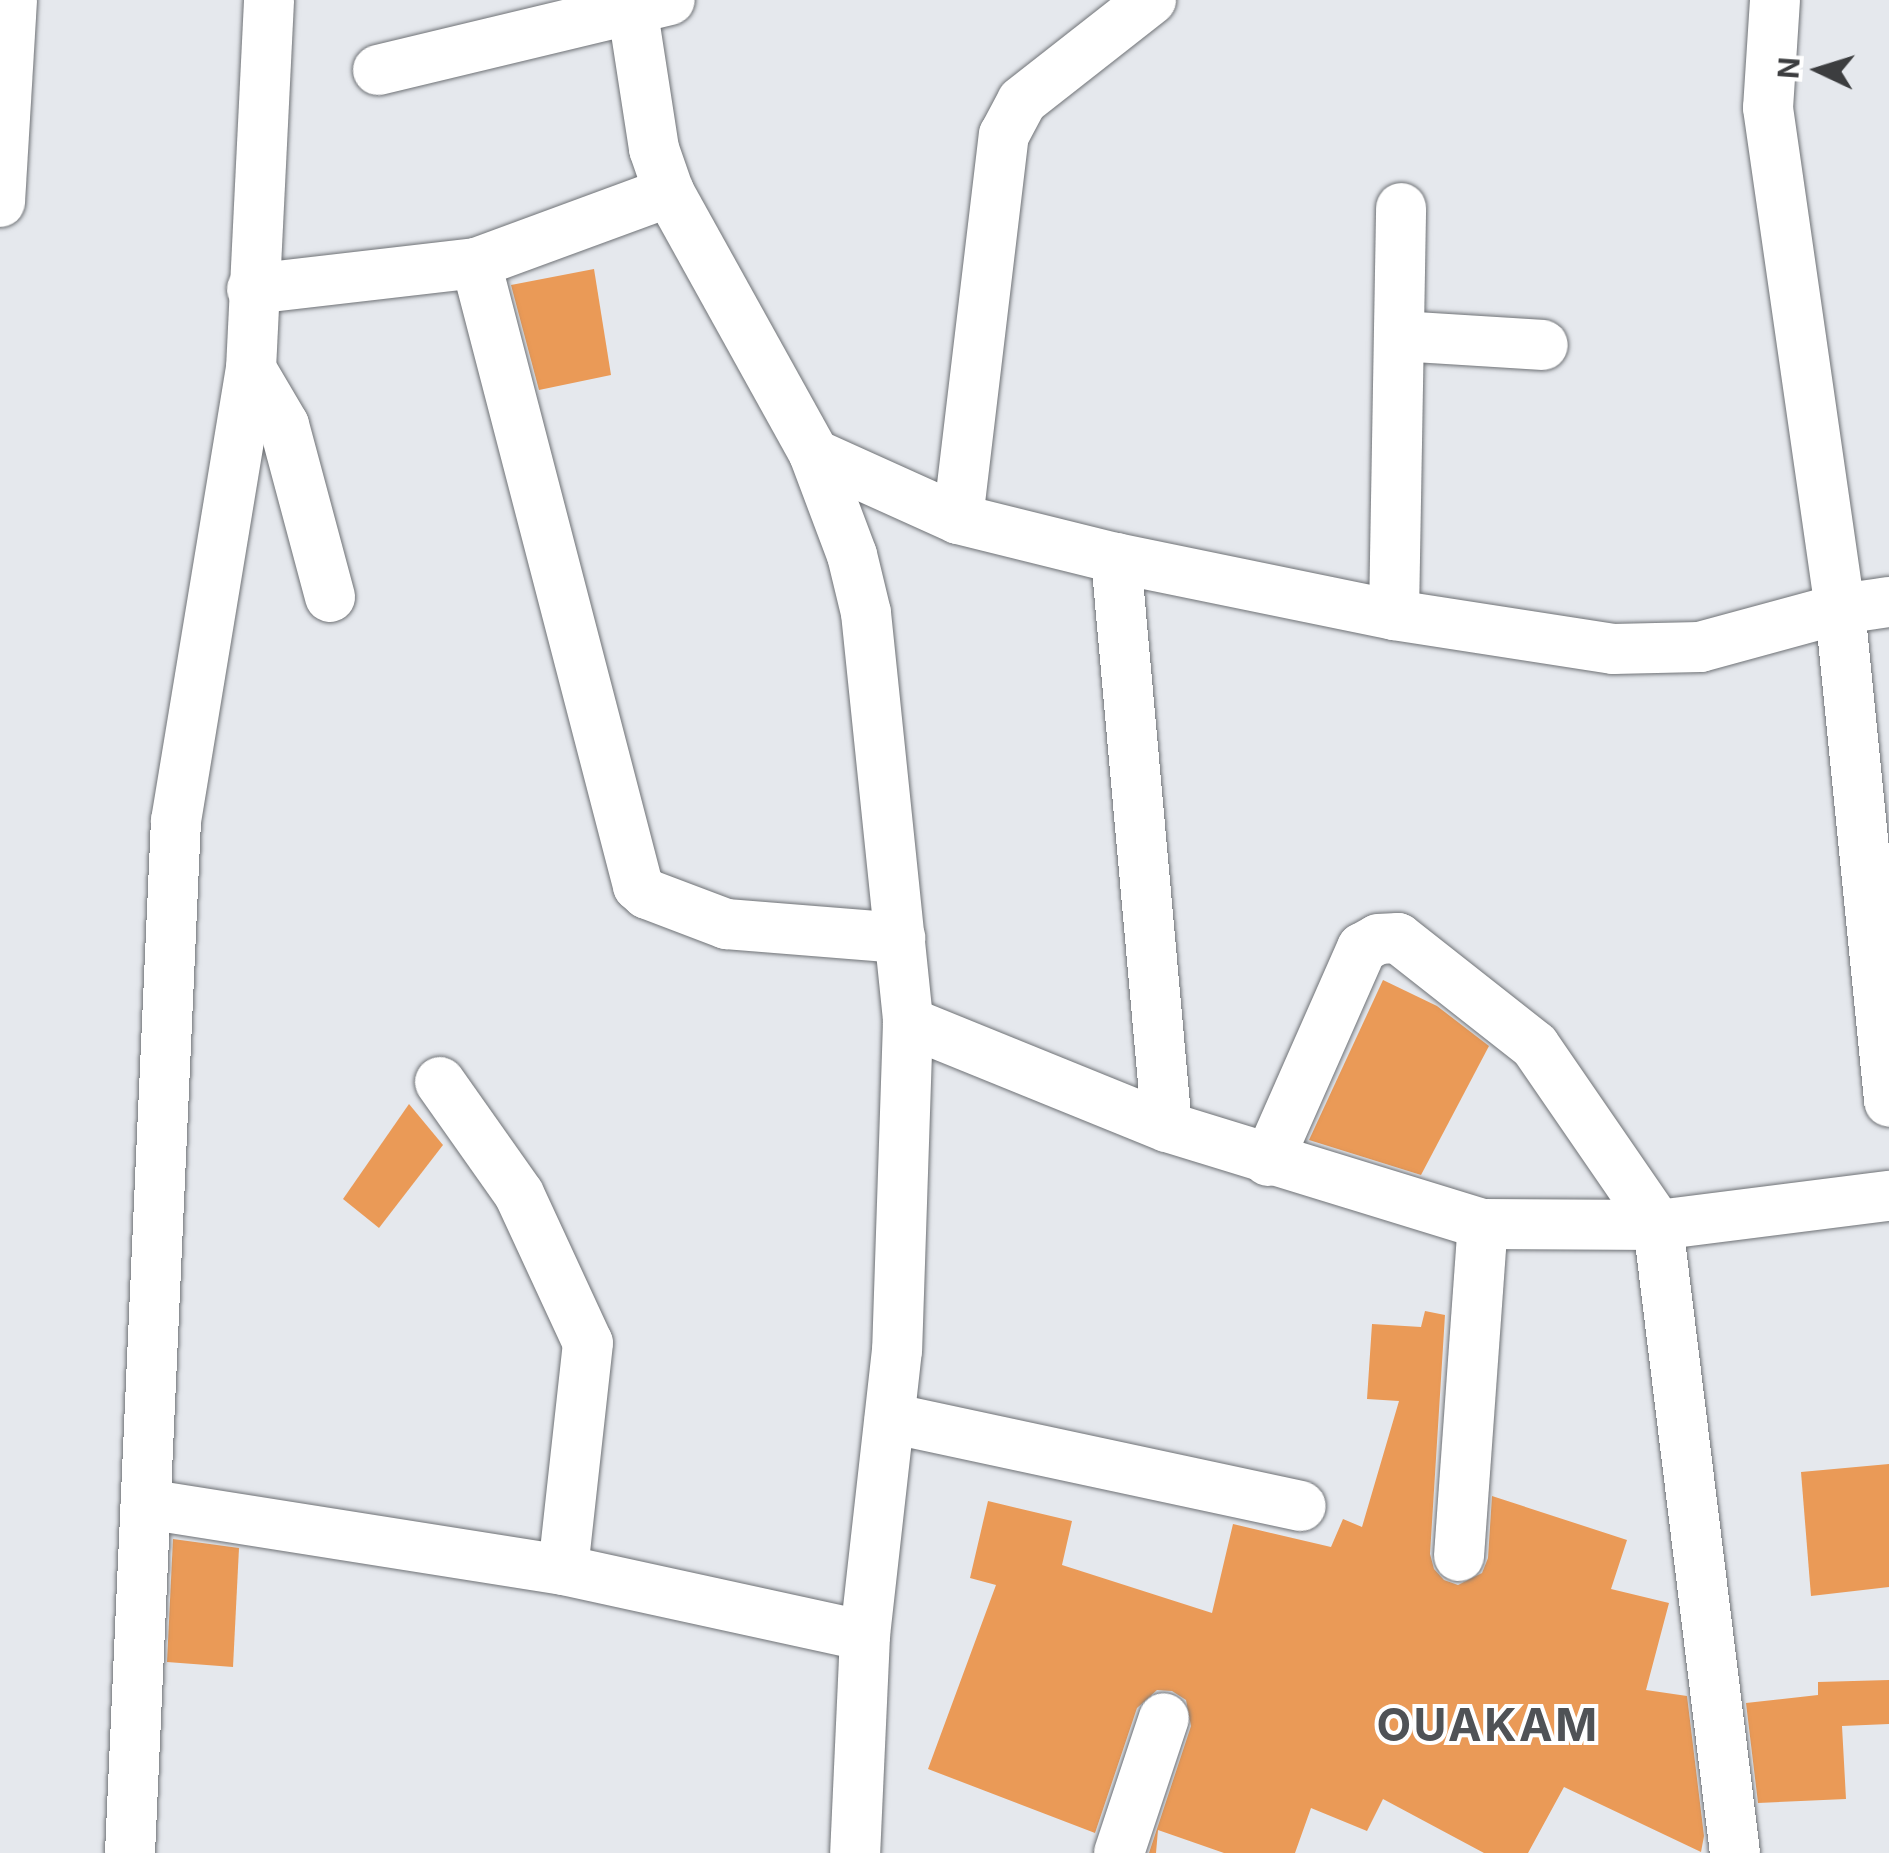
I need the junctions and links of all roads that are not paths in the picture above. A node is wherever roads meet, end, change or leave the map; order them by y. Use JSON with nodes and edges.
{"nodes":[{"id":1,"x":12,"y":0,"type":"edge"},
{"id":2,"x":269,"y":0,"type":"edge"},
{"id":3,"x":1775,"y":0,"type":"edge"},
{"id":4,"x":644,"y":4,"type":"edge"},
{"id":5,"x":1129,"y":7,"type":"edge"},
{"id":6,"x":378,"y":70,"type":"dead end"},
{"id":7,"x":669,"y":192,"type":"junction"},
{"id":8,"x":0,"y":199,"type":"edge"},
{"id":9,"x":1401,"y":208,"type":"dead end"},
{"id":10,"x":476,"y":262,"type":"junction"},
{"id":11,"x":252,"y":290,"type":"junction"},
{"id":12,"x":1400,"y":336,"type":"junction"},
{"id":13,"x":1543,"y":345,"type":"dead end"},
{"id":14,"x":251,"y":369,"type":"junction"},
{"id":15,"x":814,"y":454,"type":"junction"},
{"id":16,"x":958,"y":519,"type":"junction"},
{"id":17,"x":1116,"y":558,"type":"junction"},
{"id":18,"x":330,"y":597,"type":"dead end"},
{"id":19,"x":1889,"y":602,"type":"edge"},
{"id":20,"x":1840,"y":609,"type":"junction"},
{"id":21,"x":1394,"y":615,"type":"junction"},
{"id":22,"x":900,"y":938,"type":"junction"},
{"id":23,"x":908,"y":1022,"type":"junction"},
{"id":24,"x":440,"y":1082,"type":"dead end"},
{"id":25,"x":1889,"y":1102,"type":"edge"},
{"id":26,"x":1167,"y":1127,"type":"junction"},
{"id":27,"x":1268,"y":1161,"type":"junction"},
{"id":28,"x":1889,"y":1196,"type":"edge"},
{"id":29,"x":1483,"y":1224,"type":"junction"},
{"id":30,"x":1658,"y":1225,"type":"junction"},
{"id":31,"x":890,"y":1418,"type":"junction"},
{"id":32,"x":146,"y":1504,"type":"junction"},
{"id":33,"x":1301,"y":1506,"type":"dead end"},
{"id":34,"x":1458,"y":1556,"type":"dead end"},
{"id":35,"x":564,"y":1570,"type":"junction"},
{"id":36,"x":865,"y":1636,"type":"junction"},
{"id":37,"x":1164,"y":1718,"type":"dead end"},
{"id":38,"x":130,"y":1853,"type":"edge"},
{"id":39,"x":854,"y":1853,"type":"edge"},
{"id":40,"x":1119,"y":1853,"type":"edge"},
{"id":41,"x":1735,"y":1853,"type":"edge"}],
"edges":[{"from":1,"to":8,"type":"street"},
{"from":2,"to":11,"type":"street"},
{"from":3,"to":20,"type":"street"},
{"from":4,"to":6,"type":"street"},
{"from":4,"to":7,"type":"street"},
{"from":5,"to":16,"type":"street"},
{"from":7,"to":10,"type":"street"},
{"from":7,"to":15,"type":"street"},
{"from":9,"to":12,"type":"street"},
{"from":10,"to":11,"type":"street"},
{"from":10,"to":22,"type":"street"},
{"from":11,"to":14,"type":"street"},
{"from":12,"to":13,"type":"street"},
{"from":12,"to":21,"type":"street"},
{"from":14,"to":18,"type":"street"},
{"from":14,"to":32,"type":"street"},
{"from":15,"to":16,"type":"street"},
{"from":15,"to":22,"type":"street"},
{"from":16,"to":17,"type":"street"},
{"from":17,"to":21,"type":"street"},
{"from":17,"to":26,"type":"street"},
{"from":19,"to":20,"type":"street"},
{"from":20,"to":21,"type":"street"},
{"from":20,"to":25,"type":"street"},
{"from":22,"to":23,"type":"street"},
{"from":23,"to":26,"type":"street"},
{"from":23,"to":31,"type":"street"},
{"from":24,"to":35,"type":"street"},
{"from":26,"to":27,"type":"street"},
{"from":27,"to":29,"type":"street"},
{"from":27,"to":30,"type":"street"},
{"from":28,"to":30,"type":"street"},
{"from":29,"to":30,"type":"street"},
{"from":29,"to":34,"type":"street"},
{"from":30,"to":41,"type":"street"},
{"from":31,"to":33,"type":"street"},
{"from":31,"to":36,"type":"street"},
{"from":32,"to":35,"type":"street"},
{"from":32,"to":38,"type":"street"},
{"from":35,"to":36,"type":"street"},
{"from":36,"to":39,"type":"street"},
{"from":37,"to":40,"type":"street"}]}
